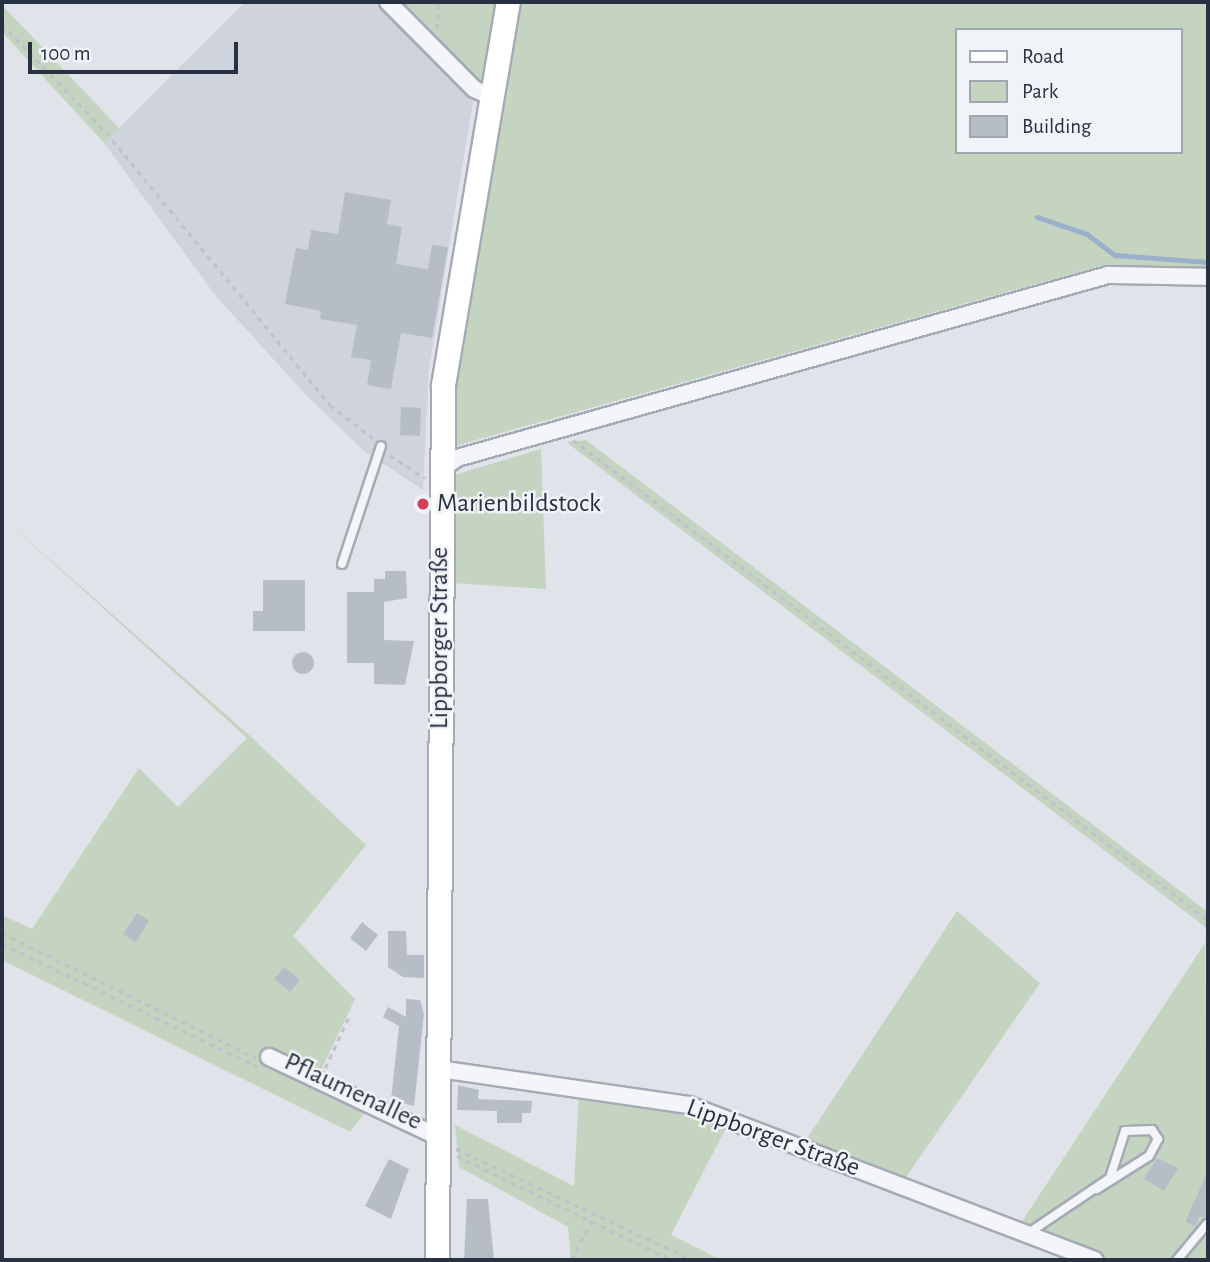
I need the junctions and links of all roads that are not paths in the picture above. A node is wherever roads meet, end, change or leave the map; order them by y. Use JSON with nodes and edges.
{"nodes":[{"id":1,"x":388,"y":2,"type":"edge"},
{"id":2,"x":508,"y":2,"type":"edge"},
{"id":3,"x":492,"y":97,"type":"junction"},
{"id":4,"x":1208,"y":277,"type":"edge"},
{"id":5,"x":381,"y":446,"type":"road end"},
{"id":6,"x":440,"y":470,"type":"junction"},
{"id":7,"x":342,"y":564,"type":"dead end"},
{"id":8,"x":265,"y":1063,"type":"road end"},
{"id":9,"x":439,"y":1069,"type":"junction"},
{"id":10,"x":438,"y":1143,"type":"junction"},
{"id":11,"x":1097,"y":1189,"type":"junction"},
{"id":12,"x":1207,"y":1224,"type":"edge"},
{"id":13,"x":1024,"y":1234,"type":"junction"},
{"id":14,"x":437,"y":1260,"type":"edge"},
{"id":15,"x":1094,"y":1260,"type":"edge"},
{"id":16,"x":1177,"y":1260,"type":"edge"}],
"edges":[{"from":1,"to":3,"type":"street"},
{"from":2,"to":3,"type":"street","name":"Lippborger Straße"},
{"from":3,"to":6,"type":"street","name":"Lippborger Straße"},
{"from":4,"to":6,"type":"street"},
{"from":5,"to":7,"type":"lane"},
{"from":6,"to":9,"type":"street","name":"Lippborger Straße"},
{"from":8,"to":10,"type":"street"},
{"from":9,"to":10,"type":"street","name":"Lippborger Straße"},
{"from":9,"to":13,"type":"street","name":"Lippborger Straße"},
{"from":10,"to":14,"type":"street","name":"Lippborger Straße"},
{"from":11,"to":11,"type":"lane"},
{"from":11,"to":13,"type":"lane"},
{"from":12,"to":16,"type":"lane"},
{"from":13,"to":15,"type":"street","name":"Lippborger Straße"}]}
